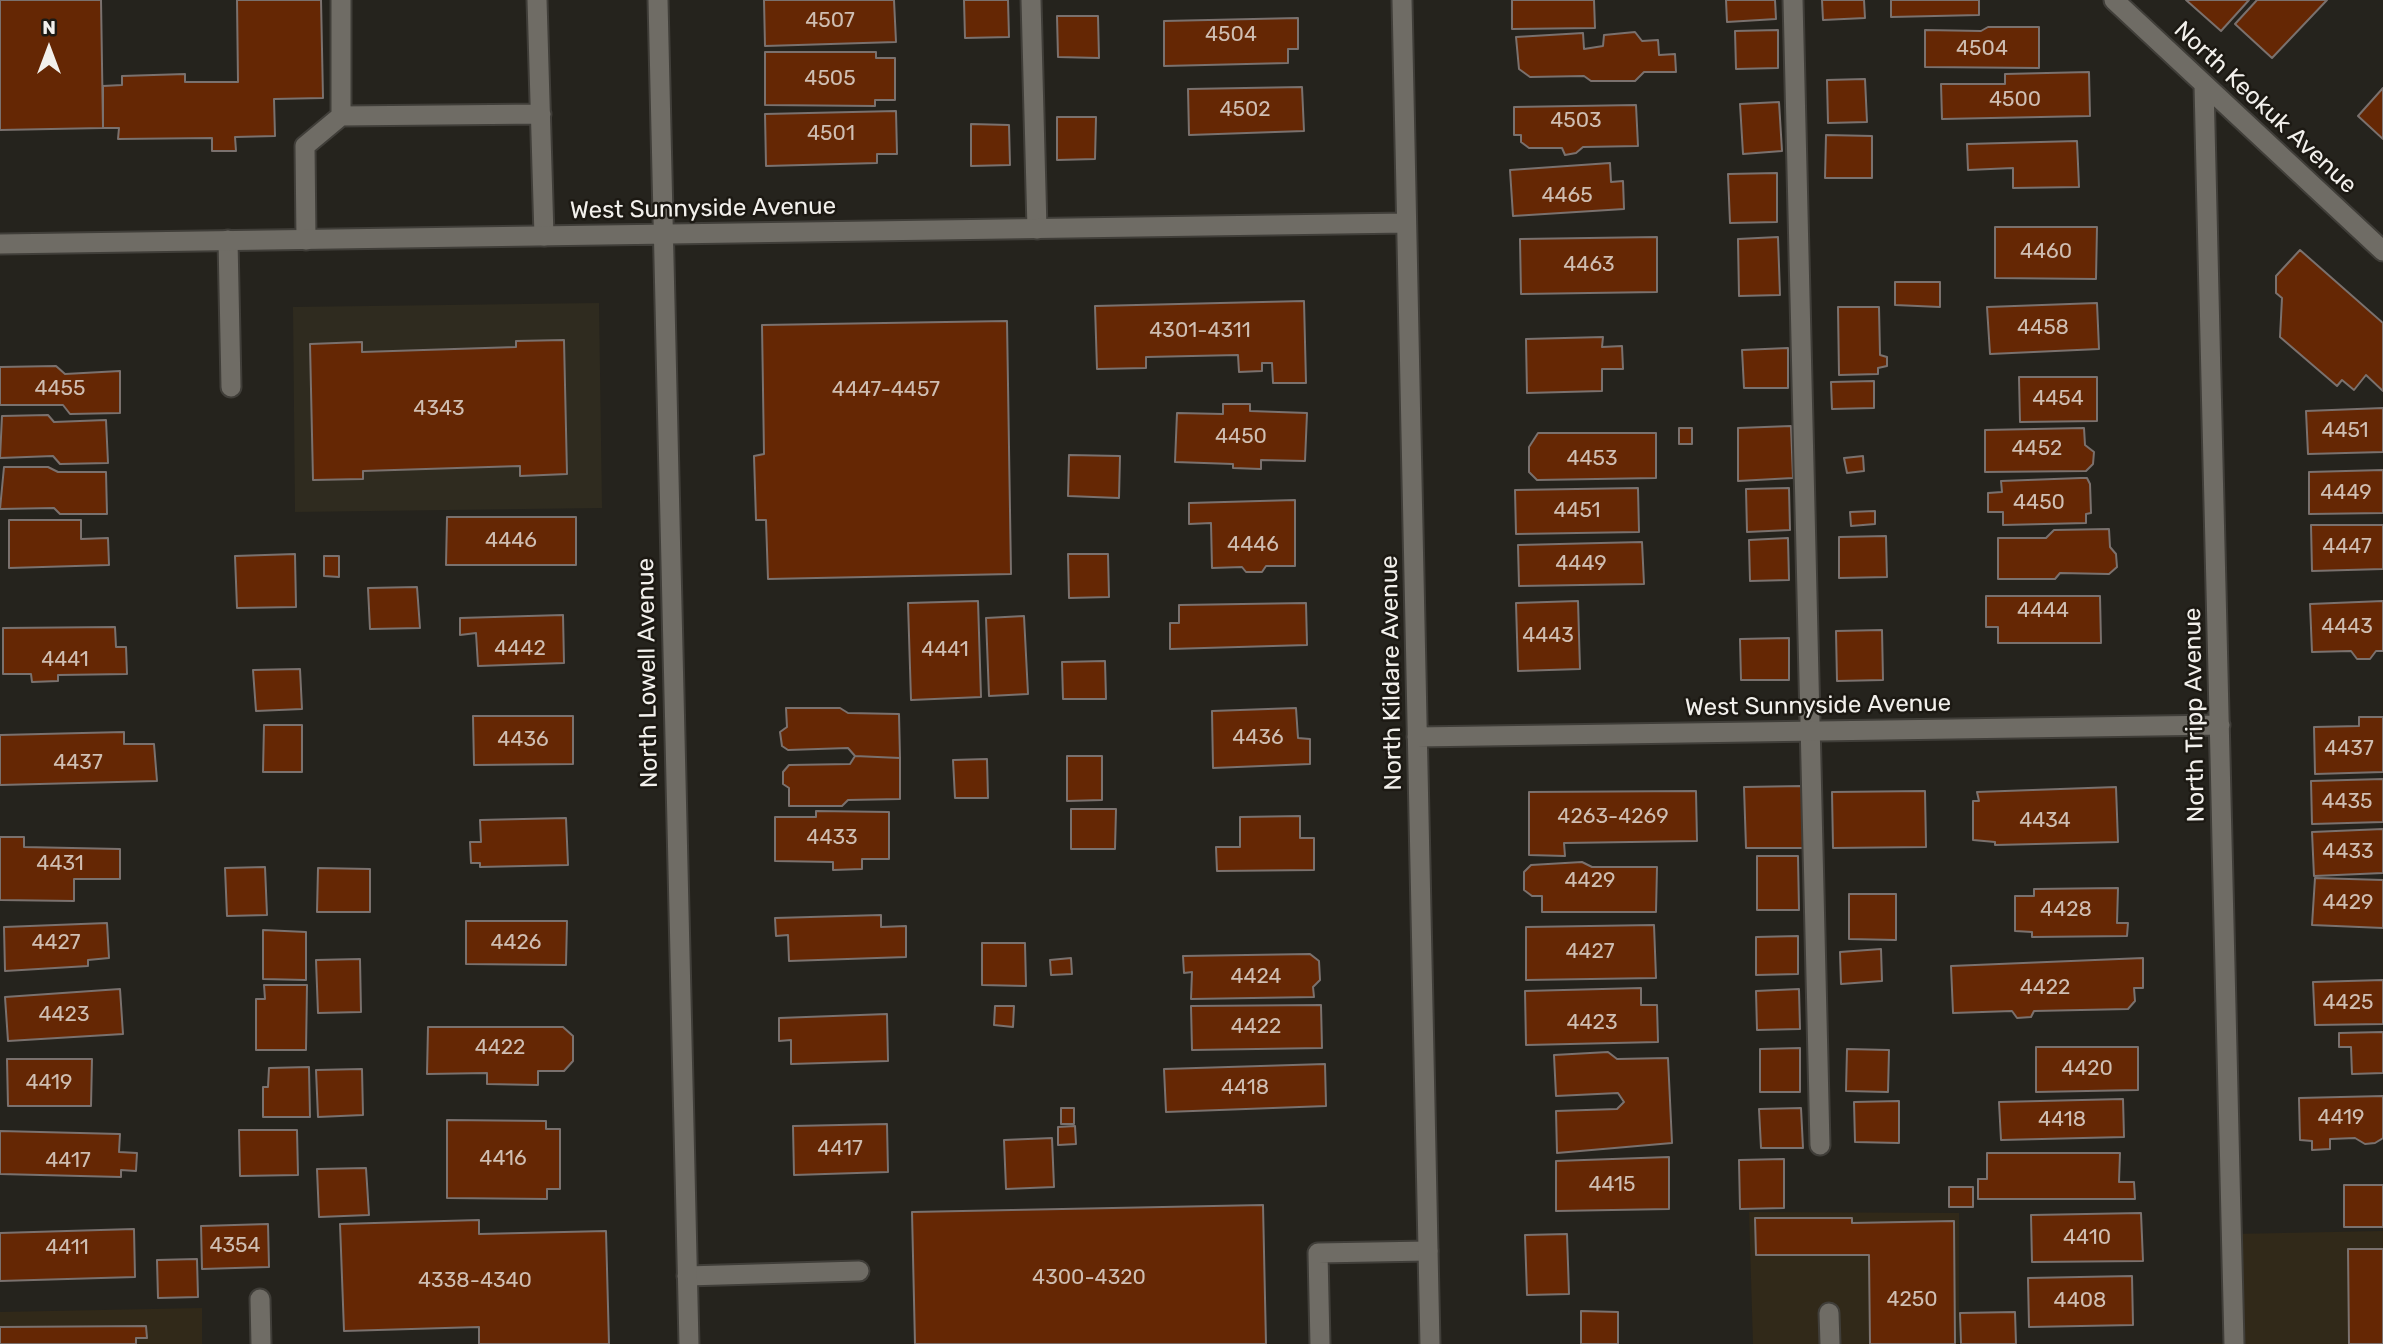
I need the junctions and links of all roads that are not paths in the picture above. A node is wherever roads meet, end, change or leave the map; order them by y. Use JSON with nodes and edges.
{"nodes":[{"id":1,"x":341,"y":0,"type":"edge"},
{"id":2,"x":537,"y":0,"type":"edge"},
{"id":3,"x":658,"y":0,"type":"edge"},
{"id":4,"x":1031,"y":0,"type":"edge"},
{"id":5,"x":1402,"y":0,"type":"edge"},
{"id":6,"x":1793,"y":0,"type":"edge"},
{"id":7,"x":2114,"y":0,"type":"edge"},
{"id":8,"x":2204,"y":85,"type":"junction"},
{"id":9,"x":541,"y":114,"type":"junction"},
{"id":10,"x":341,"y":117,"type":"junction"},
{"id":11,"x":1406,"y":223,"type":"junction"},
{"id":12,"x":1037,"y":229,"type":"junction"},
{"id":13,"x":662,"y":234,"type":"junction"},
{"id":14,"x":544,"y":236,"type":"junction"},
{"id":15,"x":228,"y":240,"type":"junction"},
{"id":16,"x":306,"y":240,"type":"junction"},
{"id":17,"x":0,"y":244,"type":"edge"},
{"id":18,"x":2383,"y":251,"type":"edge"},
{"id":19,"x":232,"y":387,"type":"dead end"},
{"id":20,"x":2220,"y":724,"type":"junction"},
{"id":21,"x":1812,"y":730,"type":"junction"},
{"id":22,"x":1418,"y":737,"type":"junction"},
{"id":23,"x":1820,"y":1145,"type":"dead end"},
{"id":24,"x":1428,"y":1251,"type":"junction"},
{"id":25,"x":859,"y":1271,"type":"dead end"},
{"id":26,"x":687,"y":1276,"type":"junction"},
{"id":27,"x":260,"y":1299,"type":"dead end"},
{"id":28,"x":1829,"y":1313,"type":"dead end"},
{"id":29,"x":261,"y":1344,"type":"edge"},
{"id":30,"x":689,"y":1344,"type":"edge"},
{"id":31,"x":1320,"y":1344,"type":"edge"},
{"id":32,"x":1430,"y":1344,"type":"edge"},
{"id":33,"x":1830,"y":1344,"type":"edge"},
{"id":34,"x":2234,"y":1344,"type":"edge"}],
"edges":[{"from":1,"to":10,"type":"street"},
{"from":2,"to":9,"type":"street"},
{"from":3,"to":13,"type":"street","name":"North Lowell Avenue"},
{"from":4,"to":12,"type":"street"},
{"from":5,"to":11,"type":"street","name":"North Kildare Avenue"},
{"from":6,"to":21,"type":"street"},
{"from":7,"to":8,"type":"street","name":"North Keokuk Avenue"},
{"from":8,"to":18,"type":"street","name":"North Keokuk Avenue"},
{"from":8,"to":20,"type":"street","name":"North Tripp Avenue"},
{"from":9,"to":10,"type":"street"},
{"from":9,"to":14,"type":"street"},
{"from":10,"to":16,"type":"street"},
{"from":11,"to":12,"type":"street","name":"West Sunnyside Avenue"},
{"from":11,"to":22,"type":"street","name":"North Kildare Avenue"},
{"from":12,"to":13,"type":"street","name":"West Sunnyside Avenue"},
{"from":13,"to":14,"type":"street","name":"West Sunnyside Avenue"},
{"from":13,"to":26,"type":"street","name":"North Lowell Avenue"},
{"from":14,"to":16,"type":"street","name":"West Sunnyside Avenue"},
{"from":15,"to":16,"type":"street","name":"West Sunnyside Avenue"},
{"from":15,"to":17,"type":"street","name":"West Sunnyside Avenue"},
{"from":15,"to":19,"type":"street"},
{"from":20,"to":21,"type":"street","name":"West Sunnyside Avenue"},
{"from":20,"to":34,"type":"street","name":"North Tripp Avenue"},
{"from":21,"to":22,"type":"street","name":"West Sunnyside Avenue"},
{"from":21,"to":23,"type":"street"},
{"from":22,"to":24,"type":"street","name":"North Kildare Avenue"},
{"from":24,"to":31,"type":"street"},
{"from":24,"to":32,"type":"street","name":"North Kildare Avenue"},
{"from":25,"to":26,"type":"street"},
{"from":26,"to":30,"type":"street","name":"North Lowell Avenue"},
{"from":27,"to":29,"type":"street"},
{"from":28,"to":33,"type":"street"}]}
